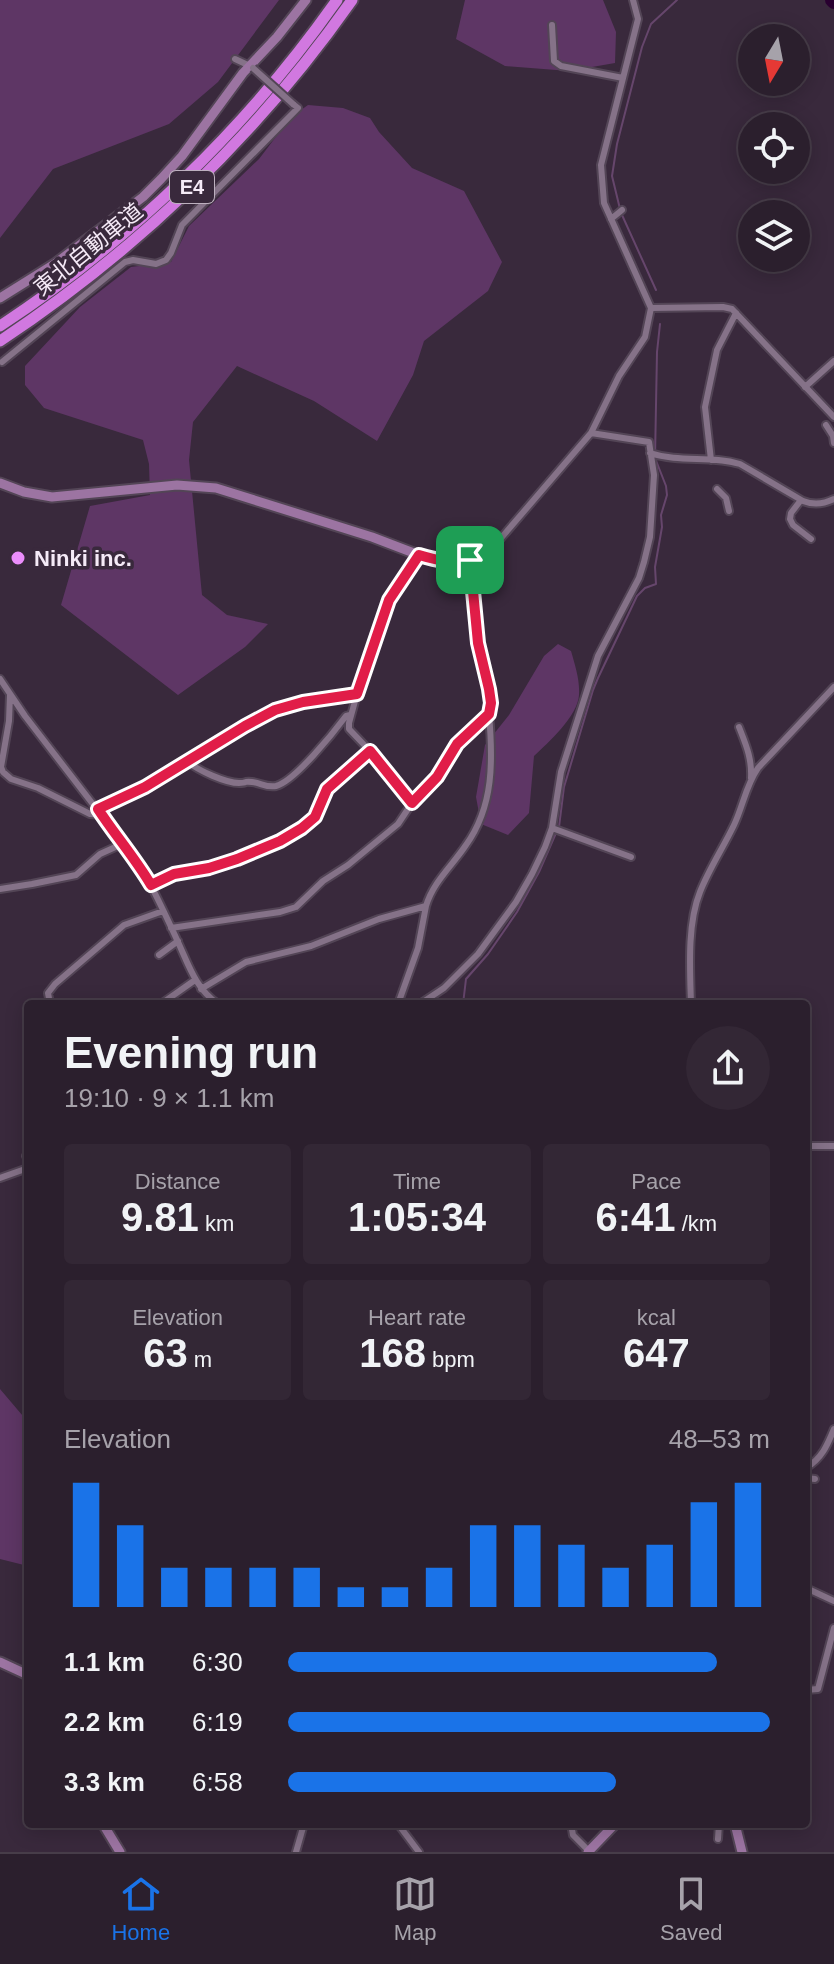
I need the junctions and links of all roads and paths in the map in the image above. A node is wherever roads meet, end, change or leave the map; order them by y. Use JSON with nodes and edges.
{"nodes":[{"id":1,"x":306,"y":0,"type":"edge"},
{"id":2,"x":337,"y":0,"type":"edge"},
{"id":3,"x":352,"y":0,"type":"edge"},
{"id":4,"x":633,"y":0,"type":"edge"},
{"id":5,"x":552,"y":25,"type":"dead end"},
{"id":6,"x":235,"y":59,"type":"dead end"},
{"id":7,"x":251,"y":67,"type":"junction"},
{"id":8,"x":623,"y":78,"type":"junction"},
{"id":9,"x":622,"y":210,"type":"dead end"},
{"id":10,"x":613,"y":217,"type":"junction"},
{"id":11,"x":0,"y":298,"type":"edge"},
{"id":12,"x":651,"y":308,"type":"junction"},
{"id":13,"x":736,"y":313,"type":"junction"},
{"id":14,"x":0,"y":326,"type":"edge"},
{"id":15,"x":0,"y":341,"type":"edge"},
{"id":16,"x":834,"y":361,"type":"edge"},
{"id":17,"x":2,"y":362,"type":"edge"},
{"id":18,"x":805,"y":387,"type":"junction"},
{"id":19,"x":834,"y":417,"type":"edge"},
{"id":20,"x":826,"y":425,"type":"dead end"},
{"id":21,"x":591,"y":433,"type":"junction"},
{"id":22,"x":834,"y":438,"type":"edge"},
{"id":23,"x":650,"y":453,"type":"junction"},
{"id":24,"x":711,"y":460,"type":"junction"},
{"id":25,"x":0,"y":483,"type":"edge"},
{"id":26,"x":717,"y":489,"type":"dead end"},
{"id":27,"x":834,"y":499,"type":"edge"},
{"id":28,"x":801,"y":500,"type":"junction"},
{"id":29,"x":729,"y":511,"type":"dead end"},
{"id":30,"x":811,"y":539,"type":"dead end"},
{"id":31,"x":419,"y":555,"type":"junction"},
{"id":32,"x":470,"y":560,"type":"junction"},
{"id":33,"x":0,"y":679,"type":"edge"},
{"id":34,"x":834,"y":687,"type":"edge"},
{"id":35,"x":10,"y":694,"type":"junction"},
{"id":36,"x":357,"y":694,"type":"junction"},
{"id":37,"x":489,"y":714,"type":"junction"},
{"id":38,"x":350,"y":715,"type":"junction"},
{"id":39,"x":739,"y":727,"type":"dead end"},
{"id":40,"x":370,"y":751,"type":"junction"},
{"id":41,"x":188,"y":762,"type":"junction"},
{"id":42,"x":751,"y":778,"type":"junction"},
{"id":43,"x":412,"y":803,"type":"junction"},
{"id":44,"x":100,"y":812,"type":"junction"},
{"id":45,"x":556,"y":829,"type":"junction"},
{"id":46,"x":122,"y":844,"type":"junction"},
{"id":47,"x":631,"y":857,"type":"dead end"},
{"id":48,"x":151,"y":885,"type":"junction"},
{"id":49,"x":0,"y":889,"type":"edge"},
{"id":50,"x":426,"y":906,"type":"junction"},
{"id":51,"x":163,"y":911,"type":"junction"},
{"id":52,"x":171,"y":928,"type":"junction"},
{"id":53,"x":178,"y":941,"type":"junction"},
{"id":54,"x":159,"y":955,"type":"dead end"},
{"id":55,"x":195,"y":980,"type":"junction"},
{"id":56,"x":201,"y":989,"type":"junction"},
{"id":57,"x":49,"y":1000,"type":"edge"},
{"id":58,"x":167,"y":1000,"type":"edge"},
{"id":59,"x":213,"y":1000,"type":"edge"},
{"id":60,"x":399,"y":1000,"type":"edge"},
{"id":61,"x":426,"y":1000,"type":"edge"},
{"id":62,"x":691,"y":1000,"type":"edge"},
{"id":63,"x":810,"y":1146,"type":"edge"},
{"id":64,"x":834,"y":1146,"type":"edge"},
{"id":65,"x":24,"y":1169,"type":"edge"},
{"id":66,"x":0,"y":1178,"type":"edge"},
{"id":67,"x":834,"y":1429,"type":"edge"},
{"id":68,"x":810,"y":1465,"type":"edge"},
{"id":69,"x":810,"y":1478,"type":"edge"},
{"id":70,"x":815,"y":1479,"type":"dead end"},
{"id":71,"x":810,"y":1590,"type":"edge"},
{"id":72,"x":834,"y":1601,"type":"edge"},
{"id":73,"x":834,"y":1628,"type":"edge"},
{"id":74,"x":0,"y":1662,"type":"edge"},
{"id":75,"x":24,"y":1673,"type":"edge"},
{"id":76,"x":810,"y":1690,"type":"edge"},
{"id":77,"x":105,"y":1828,"type":"edge"},
{"id":78,"x":303,"y":1828,"type":"edge"},
{"id":79,"x":401,"y":1828,"type":"edge"},
{"id":80,"x":572,"y":1828,"type":"edge"},
{"id":81,"x":611,"y":1828,"type":"edge"},
{"id":82,"x":719,"y":1828,"type":"edge"},
{"id":83,"x":736,"y":1828,"type":"edge"},
{"id":84,"x":718,"y":1839,"type":"dead end"},
{"id":85,"x":120,"y":1852,"type":"edge"},
{"id":86,"x":296,"y":1852,"type":"edge"},
{"id":87,"x":419,"y":1852,"type":"edge"},
{"id":88,"x":588,"y":1852,"type":"edge"},
{"id":89,"x":742,"y":1852,"type":"edge"}],
"edges":[{"from":1,"to":7,"type":"street"},
{"from":2,"to":14,"type":"highway","name":"東北自動車道","number":"E4"},
{"from":3,"to":15,"type":"highway","name":"東北自動車道","number":"E4"},
{"from":4,"to":8,"type":"street"},
{"from":5,"to":8,"type":"street"},
{"from":6,"to":7,"type":"street"},
{"from":7,"to":11,"type":"street"},
{"from":7,"to":17,"type":"street","bridge":true},
{"from":8,"to":10,"type":"street"},
{"from":9,"to":10,"type":"street"},
{"from":10,"to":12,"type":"street"},
{"from":12,"to":13,"type":"street"},
{"from":12,"to":21,"type":"street"},
{"from":13,"to":18,"type":"street"},
{"from":13,"to":24,"type":"street"},
{"from":16,"to":18,"type":"street"},
{"from":18,"to":19,"type":"street"},
{"from":20,"to":22,"type":"street"},
{"from":21,"to":23,"type":"street"},
{"from":21,"to":32,"type":"street"},
{"from":23,"to":24,"type":"street"},
{"from":23,"to":45,"type":"street"},
{"from":24,"to":28,"type":"street"},
{"from":25,"to":31,"type":"street"},
{"from":26,"to":29,"type":"street"},
{"from":27,"to":28,"type":"street"},
{"from":28,"to":30,"type":"street"},
{"from":31,"to":32,"type":"street"},
{"from":31,"to":36,"type":"street"},
{"from":32,"to":37,"type":"street"},
{"from":33,"to":35,"type":"street"},
{"from":34,"to":42,"type":"street"},
{"from":35,"to":44,"type":"street"},
{"from":35,"to":44,"type":"street"},
{"from":36,"to":38,"type":"street"},
{"from":36,"to":41,"type":"street"},
{"from":37,"to":43,"type":"street"},
{"from":37,"to":50,"type":"street"},
{"from":38,"to":40,"type":"street"},
{"from":38,"to":41,"type":"street"},
{"from":39,"to":42,"type":"street"},
{"from":40,"to":43,"type":"street"},
{"from":40,"to":48,"type":"street"},
{"from":41,"to":44,"type":"street"},
{"from":42,"to":62,"type":"street"},
{"from":43,"to":52,"type":"street"},
{"from":44,"to":46,"type":"street"},
{"from":45,"to":47,"type":"street"},
{"from":45,"to":61,"type":"street"},
{"from":46,"to":48,"type":"street"},
{"from":46,"to":49,"type":"street"},
{"from":48,"to":51,"type":"street"},
{"from":50,"to":56,"type":"street"},
{"from":50,"to":60,"type":"street"},
{"from":51,"to":52,"type":"street"},
{"from":51,"to":57,"type":"street"},
{"from":52,"to":53,"type":"street"},
{"from":53,"to":54,"type":"street"},
{"from":53,"to":55,"type":"street"},
{"from":55,"to":56,"type":"street"},
{"from":55,"to":58,"type":"street"},
{"from":56,"to":59,"type":"street"},
{"from":63,"to":64,"type":"street"},
{"from":65,"to":66,"type":"street"},
{"from":67,"to":68,"type":"street"},
{"from":69,"to":70,"type":"street"},
{"from":71,"to":72,"type":"street"},
{"from":73,"to":76,"type":"street"},
{"from":74,"to":75,"type":"street"},
{"from":77,"to":85,"type":"street"},
{"from":78,"to":86,"type":"street"},
{"from":79,"to":87,"type":"street"},
{"from":80,"to":88,"type":"street"},
{"from":81,"to":88,"type":"street"},
{"from":82,"to":84,"type":"street"},
{"from":83,"to":89,"type":"street"}]}
